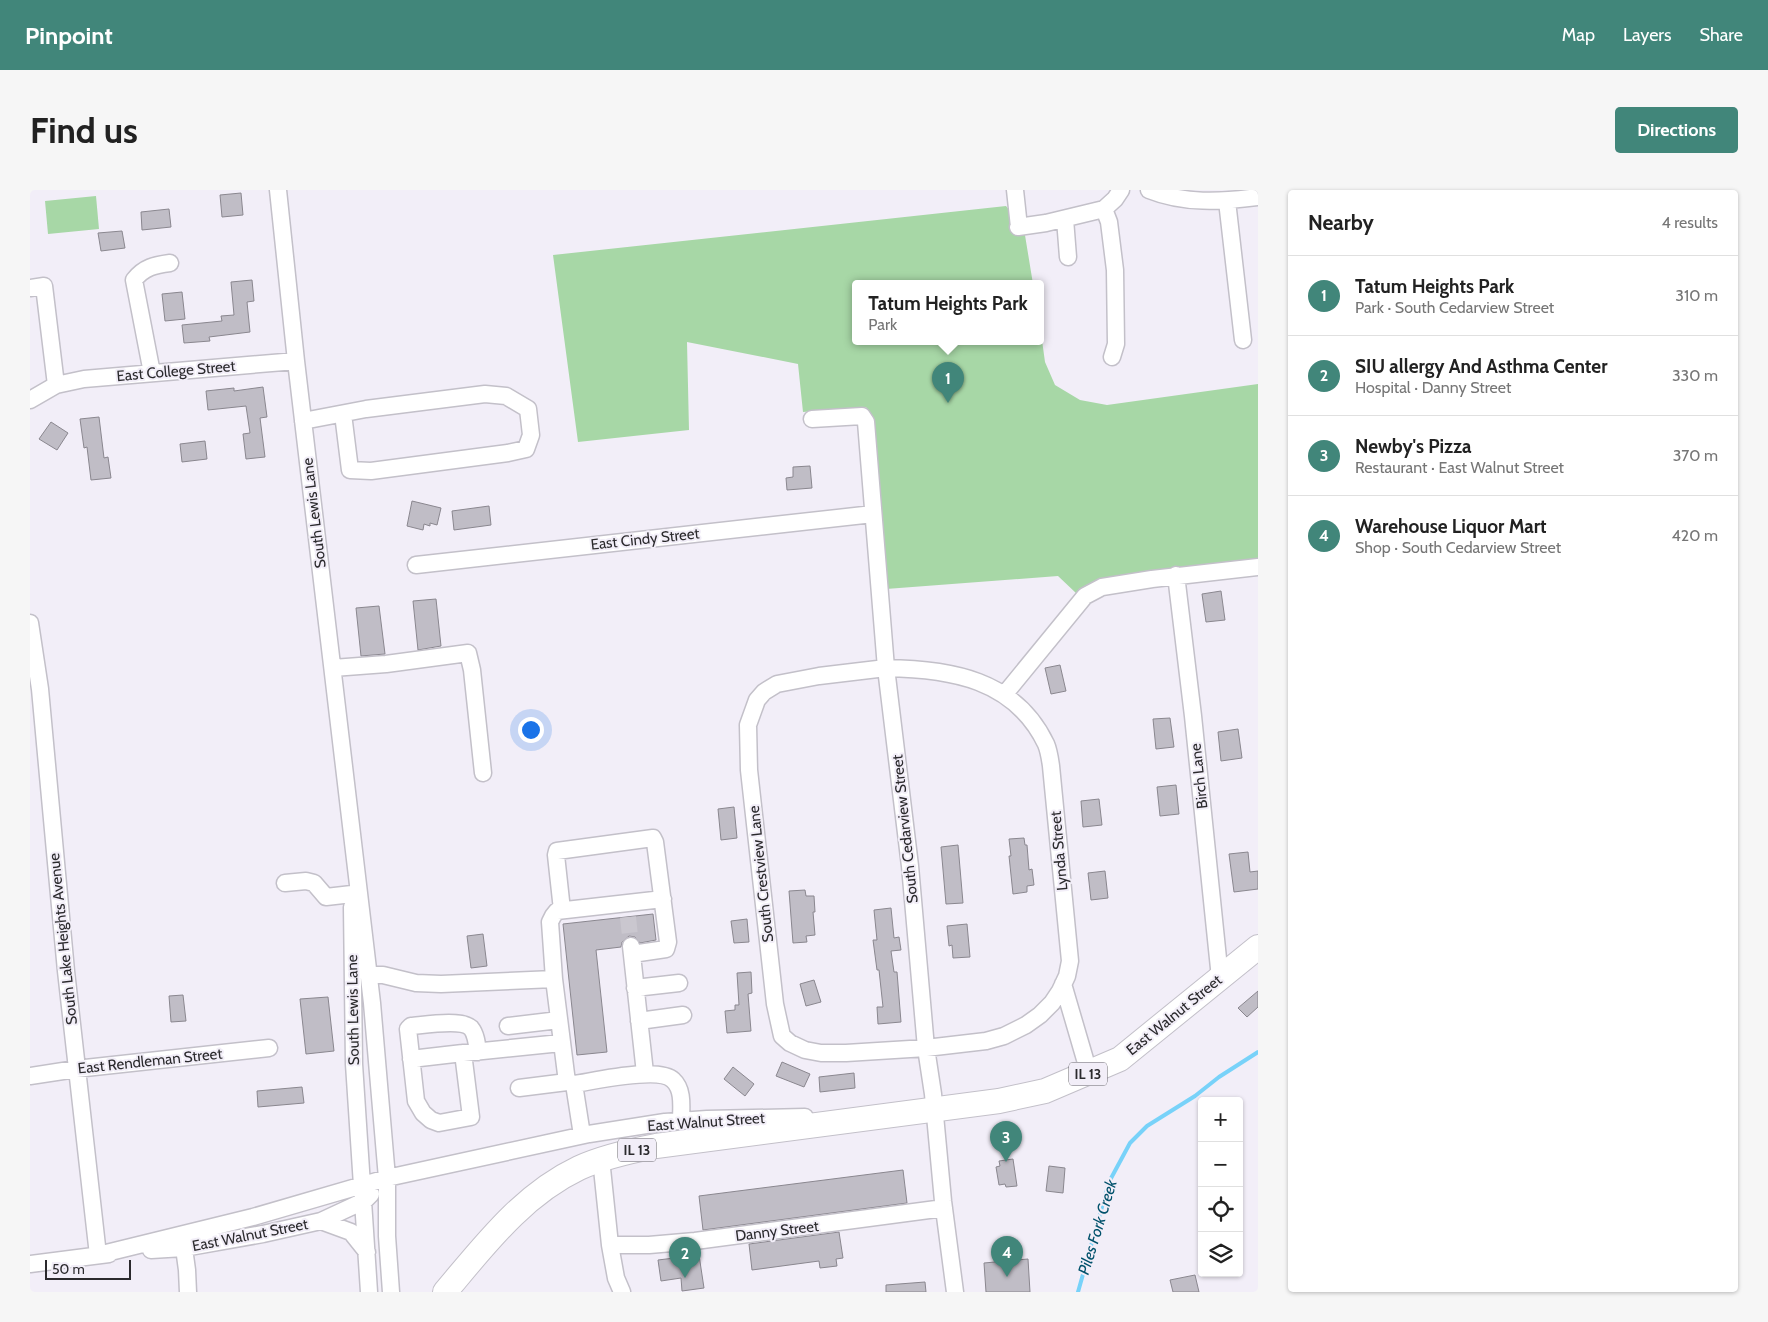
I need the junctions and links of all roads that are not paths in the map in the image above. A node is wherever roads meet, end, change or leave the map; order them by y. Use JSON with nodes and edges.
{"nodes":[{"id":1,"x":278,"y":190,"type":"edge"},
{"id":2,"x":1015,"y":190,"type":"edge"},
{"id":3,"x":1121,"y":190,"type":"edge"},
{"id":4,"x":1149,"y":190,"type":"edge"},
{"id":5,"x":1258,"y":198,"type":"edge"},
{"id":6,"x":1227,"y":201,"type":"junction"},
{"id":7,"x":1104,"y":209,"type":"junction"},
{"id":8,"x":1065,"y":219,"type":"junction"},
{"id":9,"x":1068,"y":257,"type":"dead end"},
{"id":10,"x":170,"y":263,"type":"dead end"},
{"id":11,"x":30,"y":288,"type":"edge"},
{"id":12,"x":1243,"y":340,"type":"dead end"},
{"id":13,"x":1112,"y":357,"type":"dead end"},
{"id":14,"x":296,"y":361,"type":"junction"},
{"id":15,"x":152,"y":373,"type":"junction"},
{"id":16,"x":56,"y":385,"type":"junction"},
{"id":17,"x":30,"y":400,"type":"edge"},
{"id":18,"x":343,"y":414,"type":"junction"},
{"id":19,"x":812,"y":419,"type":"dead end"},
{"id":20,"x":303,"y":422,"type":"junction"},
{"id":21,"x":874,"y":514,"type":"junction"},
{"id":22,"x":416,"y":565,"type":"dead end"},
{"id":23,"x":1258,"y":567,"type":"edge"},
{"id":24,"x":1176,"y":575,"type":"junction"},
{"id":25,"x":30,"y":623,"type":"edge"},
{"id":26,"x":333,"y":668,"type":"junction"},
{"id":27,"x":886,"y":668,"type":"junction"},
{"id":28,"x":1004,"y":695,"type":"junction"},
{"id":29,"x":483,"y":773,"type":"dead end"},
{"id":30,"x":352,"y":835,"type":"junction"},
{"id":31,"x":285,"y":883,"type":"dead end"},
{"id":32,"x":352,"y":894,"type":"junction"},
{"id":33,"x":663,"y":899,"type":"junction"},
{"id":34,"x":562,"y":910,"type":"junction"},
{"id":35,"x":1258,"y":947,"type":"edge"},
{"id":36,"x":369,"y":976,"type":"junction"},
{"id":37,"x":1220,"y":978,"type":"junction"},
{"id":38,"x":554,"y":979,"type":"junction"},
{"id":39,"x":679,"y":983,"type":"dead end"},
{"id":40,"x":1063,"y":984,"type":"junction"},
{"id":41,"x":636,"y":988,"type":"junction"},
{"id":42,"x":683,"y":1015,"type":"dead end"},
{"id":43,"x":559,"y":1020,"type":"junction"},
{"id":44,"x":639,"y":1020,"type":"junction"},
{"id":45,"x":508,"y":1026,"type":"dead end"},
{"id":46,"x":561,"y":1043,"type":"junction"},
{"id":47,"x":269,"y":1048,"type":"dead end"},
{"id":48,"x":926,"y":1048,"type":"junction"},
{"id":49,"x":471,"y":1052,"type":"junction"},
{"id":50,"x":411,"y":1059,"type":"junction"},
{"id":51,"x":76,"y":1069,"type":"junction"},
{"id":52,"x":646,"y":1073,"type":"junction"},
{"id":53,"x":1089,"y":1073,"type":"junction"},
{"id":54,"x":30,"y":1076,"type":"edge"},
{"id":55,"x":571,"y":1083,"type":"junction"},
{"id":56,"x":519,"y":1088,"type":"dead end"},
{"id":57,"x":934,"y":1110,"type":"junction"},
{"id":58,"x":880,"y":1117,"type":"junction"},
{"id":59,"x":681,"y":1121,"type":"junction"},
{"id":60,"x":582,"y":1135,"type":"junction"},
{"id":61,"x":602,"y":1159,"type":"junction"},
{"id":62,"x":387,"y":1178,"type":"junction"},
{"id":63,"x":363,"y":1185,"type":"junction"},
{"id":64,"x":364,"y":1201,"type":"junction"},
{"id":65,"x":944,"y":1208,"type":"junction"},
{"id":66,"x":321,"y":1221,"type":"junction"},
{"id":67,"x":196,"y":1231,"type":"junction"},
{"id":68,"x":610,"y":1245,"type":"junction"},
{"id":69,"x":184,"y":1248,"type":"junction"},
{"id":70,"x":366,"y":1252,"type":"junction"},
{"id":71,"x":98,"y":1255,"type":"junction"},
{"id":72,"x":30,"y":1264,"type":"edge"},
{"id":73,"x":188,"y":1292,"type":"edge"},
{"id":74,"x":369,"y":1292,"type":"edge"},
{"id":75,"x":391,"y":1292,"type":"edge"},
{"id":76,"x":444,"y":1292,"type":"edge"},
{"id":77,"x":622,"y":1292,"type":"edge"},
{"id":78,"x":955,"y":1292,"type":"edge"}],
"edges":[{"from":1,"to":14,"type":"street","name":"South Lewis Lane"},
{"from":2,"to":8,"type":"street"},
{"from":3,"to":7,"type":"street"},
{"from":4,"to":6,"type":"street"},
{"from":5,"to":6,"type":"street"},
{"from":6,"to":12,"type":"street"},
{"from":7,"to":8,"type":"street"},
{"from":7,"to":13,"type":"street"},
{"from":8,"to":9,"type":"street"},
{"from":10,"to":15,"type":"street"},
{"from":11,"to":16,"type":"street"},
{"from":14,"to":15,"type":"street","name":"East College Street"},
{"from":14,"to":20,"type":"street","name":"South Lewis Lane"},
{"from":15,"to":16,"type":"street","name":"East College Street"},
{"from":16,"to":17,"type":"street"},
{"from":18,"to":18,"type":"street"},
{"from":18,"to":20,"type":"street"},
{"from":19,"to":21,"type":"street","name":"South Cedarview Street"},
{"from":20,"to":26,"type":"street","name":"South Lewis Lane"},
{"from":21,"to":22,"type":"street","name":"East Cindy Street"},
{"from":21,"to":27,"type":"street","name":"South Cedarview Street"},
{"from":23,"to":24,"type":"street"},
{"from":24,"to":28,"type":"street"},
{"from":24,"to":37,"type":"street","name":"Birch Lane"},
{"from":25,"to":51,"type":"street","name":"South Lake Heights Avenue"},
{"from":26,"to":29,"type":"street"},
{"from":26,"to":30,"type":"street","name":"South Lewis Lane"},
{"from":27,"to":28,"type":"street","name":"Lynda Street"},
{"from":27,"to":48,"type":"street","name":"South Cedarview Street"},
{"from":27,"to":48,"type":"street","name":"South Crestview Lane"},
{"from":28,"to":40,"type":"street","name":"Lynda Street"},
{"from":30,"to":32,"type":"street","name":"South Lewis Lane"},
{"from":30,"to":36,"type":"street","name":"South Lewis Lane"},
{"from":31,"to":32,"type":"street"},
{"from":32,"to":63,"type":"street","name":"South Lewis Lane"},
{"from":33,"to":34,"type":"street"},
{"from":33,"to":34,"type":"street"},
{"from":33,"to":41,"type":"street"},
{"from":34,"to":38,"type":"street"},
{"from":35,"to":37,"type":"highway","name":"East Walnut Street","number":"IL 13"},
{"from":36,"to":38,"type":"street"},
{"from":36,"to":62,"type":"street","name":"South Lewis Lane"},
{"from":37,"to":53,"type":"highway","name":"East Walnut Street","number":"IL 13"},
{"from":38,"to":43,"type":"street"},
{"from":39,"to":41,"type":"street"},
{"from":40,"to":48,"type":"street","name":"Lynda Street"},
{"from":40,"to":53,"type":"street"},
{"from":41,"to":44,"type":"street"},
{"from":42,"to":44,"type":"street"},
{"from":43,"to":45,"type":"street"},
{"from":43,"to":46,"type":"street"},
{"from":44,"to":52,"type":"street"},
{"from":46,"to":49,"type":"street"},
{"from":46,"to":55,"type":"street"},
{"from":47,"to":51,"type":"street","name":"East Rendleman Street"},
{"from":48,"to":57,"type":"street","name":"South Cedarview Street"},
{"from":49,"to":50,"type":"street"},
{"from":49,"to":50,"type":"street"},
{"from":49,"to":50,"type":"street"},
{"from":51,"to":54,"type":"street","name":"East Rendleman Street"},
{"from":51,"to":71,"type":"street","name":"South Lake Heights Avenue"},
{"from":52,"to":55,"type":"street"},
{"from":52,"to":59,"type":"street"},
{"from":53,"to":57,"type":"highway","name":"East Walnut Street","number":"IL 13"},
{"from":55,"to":56,"type":"street"},
{"from":55,"to":60,"type":"street"},
{"from":57,"to":58,"type":"highway","name":"East Walnut Street","number":"IL 13"},
{"from":57,"to":65,"type":"street","name":"South Cedarview Street"},
{"from":58,"to":59,"type":"street","name":"East Walnut Street"},
{"from":58,"to":61,"type":"highway","name":"East Walnut Street","number":"IL 13"},
{"from":59,"to":60,"type":"street","name":"East Walnut Street"},
{"from":60,"to":62,"type":"street","name":"East Walnut Street"},
{"from":61,"to":68,"type":"street"},
{"from":61,"to":76,"type":"highway","name":"East Walnut Street","number":"IL 13"},
{"from":62,"to":63,"type":"street","name":"East Walnut Street"},
{"from":62,"to":64,"type":"street","name":"East Walnut Street"},
{"from":62,"to":75,"type":"street","name":"South Lewis Lane"},
{"from":63,"to":64,"type":"street","name":"South Lewis Lane"},
{"from":63,"to":67,"type":"street","name":"East Walnut Street"},
{"from":64,"to":66,"type":"street","name":"East Walnut Street"},
{"from":64,"to":70,"type":"street","name":"South Lewis Lane"},
{"from":65,"to":68,"type":"street","name":"Danny Street"},
{"from":65,"to":78,"type":"street","name":"South Cedarview Street"},
{"from":66,"to":69,"type":"street","name":"East Walnut Street"},
{"from":66,"to":70,"type":"street"},
{"from":67,"to":69,"type":"street"},
{"from":67,"to":71,"type":"street","name":"East Walnut Street"},
{"from":68,"to":77,"type":"street"},
{"from":69,"to":71,"type":"street","name":"East Walnut Street"},
{"from":69,"to":73,"type":"street"},
{"from":70,"to":74,"type":"street","name":"South Lewis Lane"},
{"from":71,"to":72,"type":"street","name":"East Walnut Street"}]}
